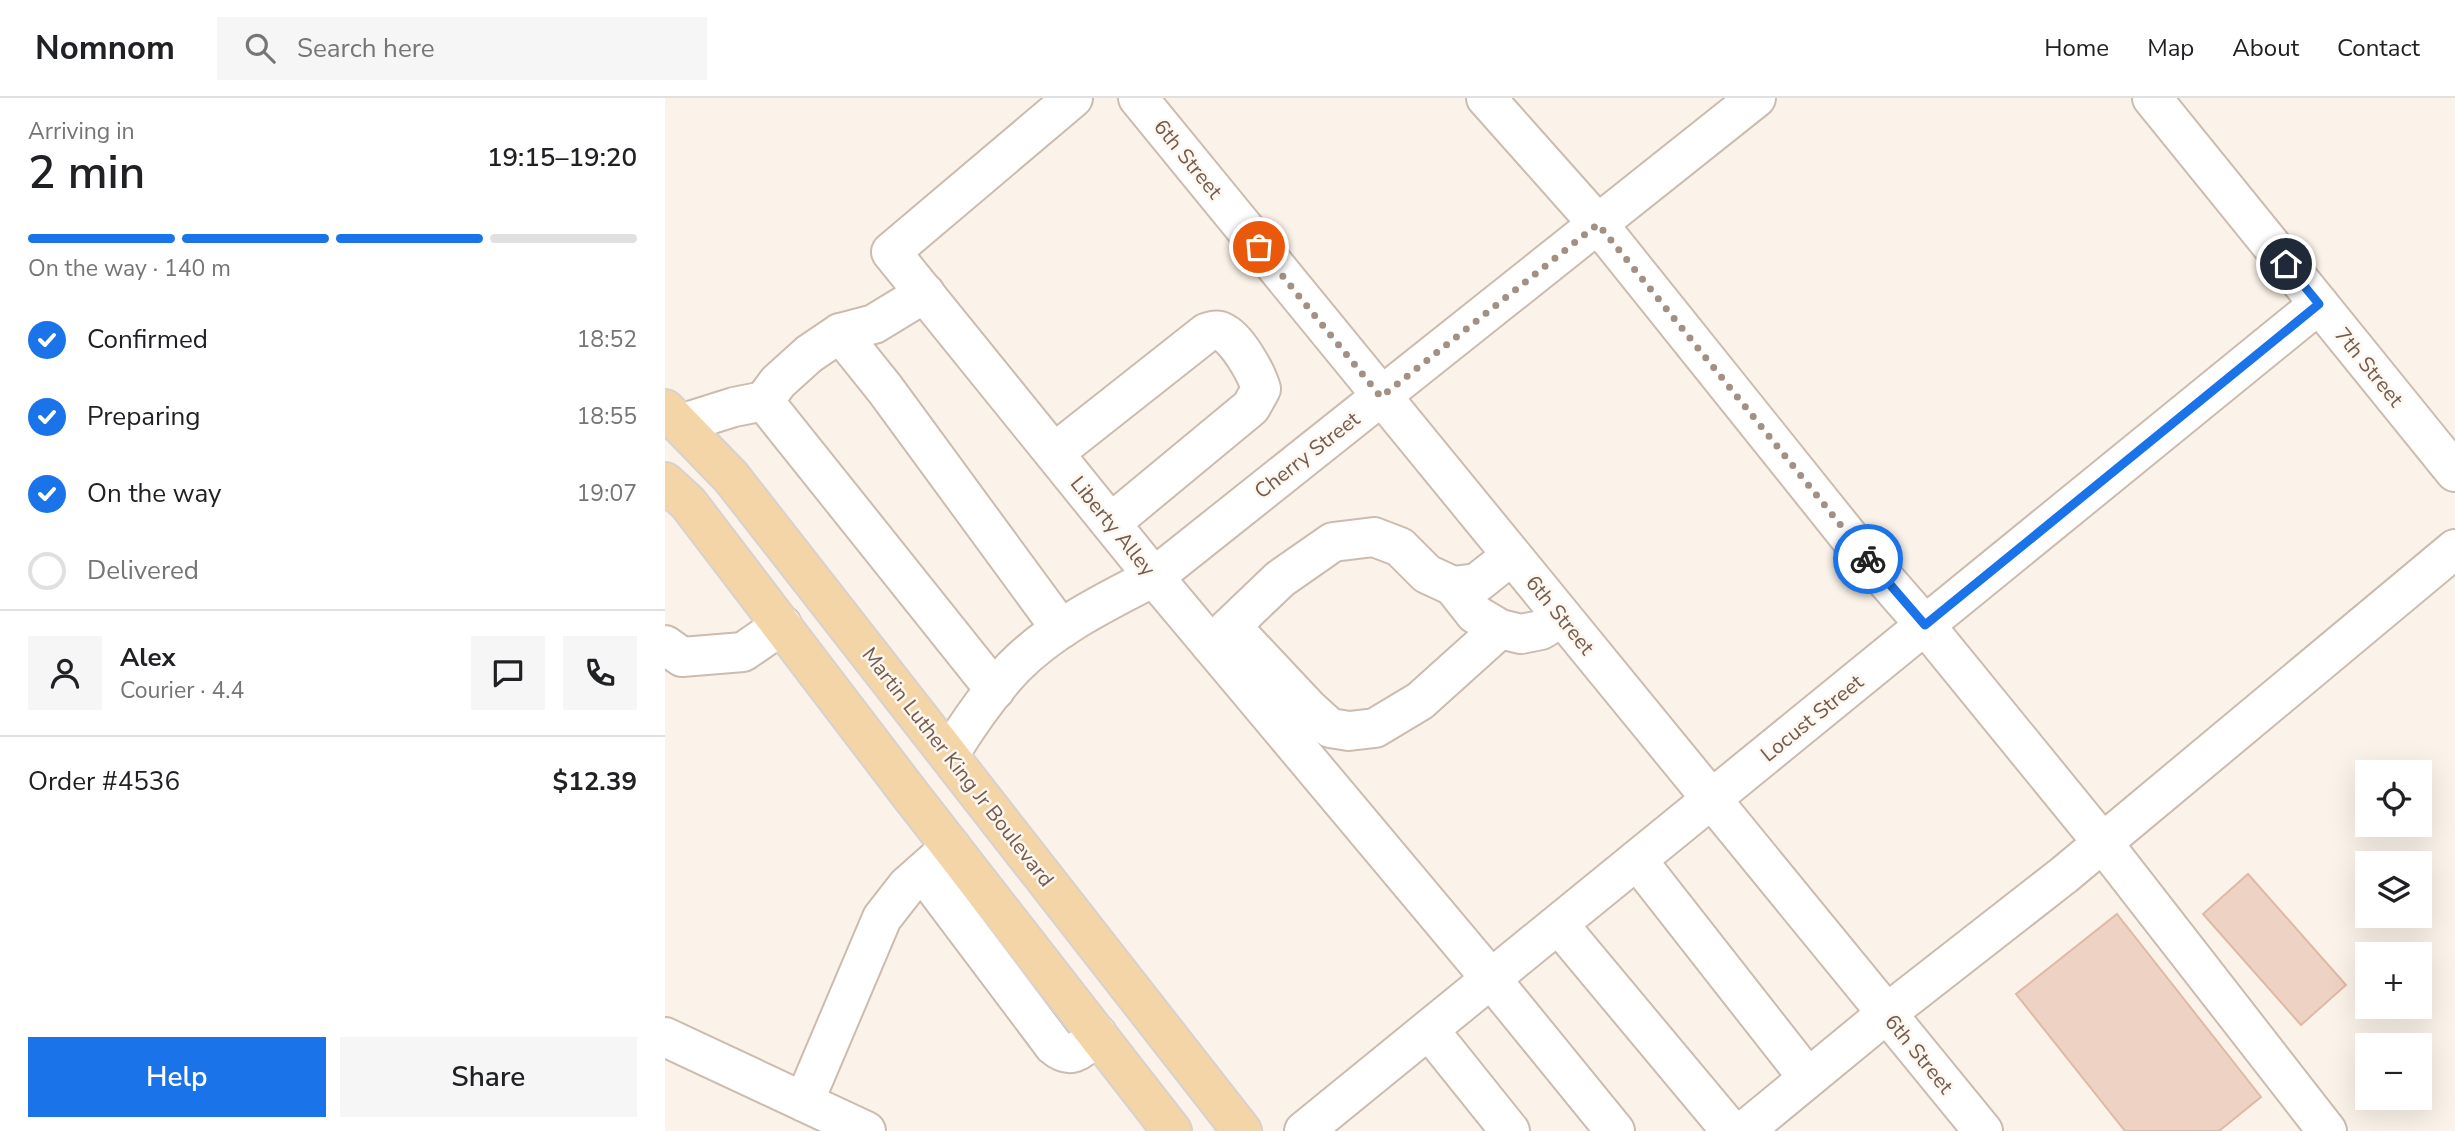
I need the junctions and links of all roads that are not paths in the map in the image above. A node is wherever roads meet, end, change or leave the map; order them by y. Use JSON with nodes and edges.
{"nodes":[{"id":1,"x":1073,"y":98,"type":"edge"},
{"id":2,"x":1138,"y":98,"type":"edge"},
{"id":3,"x":1486,"y":98,"type":"edge"},
{"id":4,"x":1756,"y":98,"type":"edge"},
{"id":5,"x":2152,"y":98,"type":"edge"},
{"id":6,"x":1598,"y":224,"type":"junction"},
{"id":7,"x":925,"y":293,"type":"junction"},
{"id":8,"x":2319,"y":304,"type":"junction"},
{"id":9,"x":841,"y":333,"type":"junction"},
{"id":10,"x":1381,"y":397,"type":"junction"},
{"id":11,"x":764,"y":401,"type":"junction"},
{"id":12,"x":672,"y":417,"type":"edge"},
{"id":13,"x":1054,"y":453,"type":"junction"},
{"id":14,"x":2455,"y":472,"type":"edge"},
{"id":15,"x":665,"y":482,"type":"edge"},
{"id":16,"x":1111,"y":523,"type":"junction"},
{"id":17,"x":2455,"y":549,"type":"edge"},
{"id":18,"x":1511,"y":556,"type":"junction"},
{"id":19,"x":1154,"y":577,"type":"junction"},
{"id":20,"x":1453,"y":586,"type":"junction"},
{"id":21,"x":1562,"y":617,"type":"junction"},
{"id":22,"x":782,"y":625,"type":"junction"},
{"id":23,"x":1925,"y":625,"type":"junction"},
{"id":24,"x":1061,"y":629,"type":"junction"},
{"id":25,"x":1500,"y":629,"type":"junction"},
{"id":26,"x":1221,"y":635,"type":"junction"},
{"id":27,"x":665,"y":645,"type":"edge"},
{"id":28,"x":995,"y":690,"type":"junction"},
{"id":29,"x":949,"y":755,"type":"junction"},
{"id":30,"x":909,"y":793,"type":"junction"},
{"id":31,"x":1711,"y":800,"type":"junction"},
{"id":32,"x":2102,"y":842,"type":"junction"},
{"id":33,"x":951,"y":847,"type":"junction"},
{"id":34,"x":1637,"y":860,"type":"junction"},
{"id":35,"x":923,"y":872,"type":"junction"},
{"id":36,"x":1559,"y":925,"type":"junction"},
{"id":37,"x":1492,"y":980,"type":"junction"},
{"id":38,"x":1887,"y":1014,"type":"junction"},
{"id":39,"x":1429,"y":1030,"type":"junction"},
{"id":40,"x":1097,"y":1034,"type":"junction"},
{"id":41,"x":665,"y":1037,"type":"edge"},
{"id":42,"x":1808,"y":1078,"type":"junction"},
{"id":43,"x":804,"y":1102,"type":"junction"},
{"id":44,"x":866,"y":1131,"type":"edge"},
{"id":45,"x":1173,"y":1131,"type":"edge"},
{"id":46,"x":1243,"y":1131,"type":"edge"},
{"id":47,"x":1304,"y":1131,"type":"edge"},
{"id":48,"x":1510,"y":1131,"type":"edge"},
{"id":49,"x":1615,"y":1131,"type":"edge"},
{"id":50,"x":1731,"y":1131,"type":"edge"},
{"id":51,"x":1744,"y":1131,"type":"edge"},
{"id":52,"x":1983,"y":1131,"type":"edge"},
{"id":53,"x":2327,"y":1131,"type":"edge"}],
"edges":[{"from":1,"to":7,"type":"street","name":"Liberty Alley"},
{"from":2,"to":10,"type":"street","name":"6th Street"},
{"from":3,"to":6,"type":"street"},
{"from":4,"to":6,"type":"street","name":"Cherry Street"},
{"from":5,"to":8,"type":"street","name":"7th Street"},
{"from":6,"to":10,"type":"street","name":"Cherry Street"},
{"from":6,"to":23,"type":"street"},
{"from":7,"to":9,"type":"street"},
{"from":7,"to":13,"type":"street","name":"Liberty Alley"},
{"from":8,"to":14,"type":"street","name":"7th Street"},
{"from":8,"to":23,"type":"street","name":"Locust Street"},
{"from":9,"to":11,"type":"street"},
{"from":9,"to":24,"type":"street"},
{"from":10,"to":18,"type":"street","name":"6th Street"},
{"from":10,"to":19,"type":"street","name":"Cherry Street"},
{"from":11,"to":12,"type":"street"},
{"from":11,"to":28,"type":"street"},
{"from":12,"to":29,"type":"main road","name":"Martin Luther King Jr Boulevard"},
{"from":13,"to":16,"type":"street","name":"Liberty Alley"},
{"from":13,"to":16,"type":"street"},
{"from":15,"to":22,"type":"main road"},
{"from":16,"to":19,"type":"street","name":"Liberty Alley"},
{"from":17,"to":32,"type":"street"},
{"from":18,"to":20,"type":"street"},
{"from":18,"to":21,"type":"street","name":"6th Street"},
{"from":19,"to":24,"type":"street","name":"Cherry Street"},
{"from":19,"to":26,"type":"street","name":"Liberty Alley"},
{"from":20,"to":25,"type":"street"},
{"from":20,"to":26,"type":"street"},
{"from":21,"to":25,"type":"street"},
{"from":21,"to":31,"type":"street","name":"6th Street"},
{"from":22,"to":27,"type":"street"},
{"from":22,"to":30,"type":"main road"},
{"from":23,"to":31,"type":"street","name":"Locust Street"},
{"from":23,"to":32,"type":"street"},
{"from":24,"to":28,"type":"street","name":"Cherry Street"},
{"from":25,"to":26,"type":"street"},
{"from":26,"to":37,"type":"street","name":"Liberty Alley"},
{"from":28,"to":29,"type":"street","name":"Cherry Street"},
{"from":29,"to":30,"type":"main road"},
{"from":29,"to":46,"type":"main road","name":"Martin Luther King Jr Boulevard"},
{"from":30,"to":33,"type":"main road"},
{"from":31,"to":34,"type":"street","name":"Locust Street"},
{"from":31,"to":38,"type":"street","name":"6th Street"},
{"from":32,"to":38,"type":"street"},
{"from":32,"to":53,"type":"street"},
{"from":33,"to":35,"type":"street"},
{"from":33,"to":40,"type":"main road"},
{"from":34,"to":36,"type":"street","name":"Locust Street"},
{"from":34,"to":42,"type":"street"},
{"from":35,"to":40,"type":"street"},
{"from":35,"to":43,"type":"street"},
{"from":36,"to":37,"type":"street","name":"Locust Street"},
{"from":36,"to":50,"type":"street"},
{"from":37,"to":39,"type":"street","name":"Locust Street"},
{"from":37,"to":49,"type":"street","name":"Liberty Alley"},
{"from":38,"to":42,"type":"street"},
{"from":38,"to":52,"type":"street","name":"6th Street"},
{"from":39,"to":47,"type":"street","name":"Locust Street"},
{"from":39,"to":48,"type":"street"},
{"from":40,"to":45,"type":"main road"},
{"from":41,"to":43,"type":"street"},
{"from":42,"to":51,"type":"street"},
{"from":43,"to":44,"type":"street"}]}
